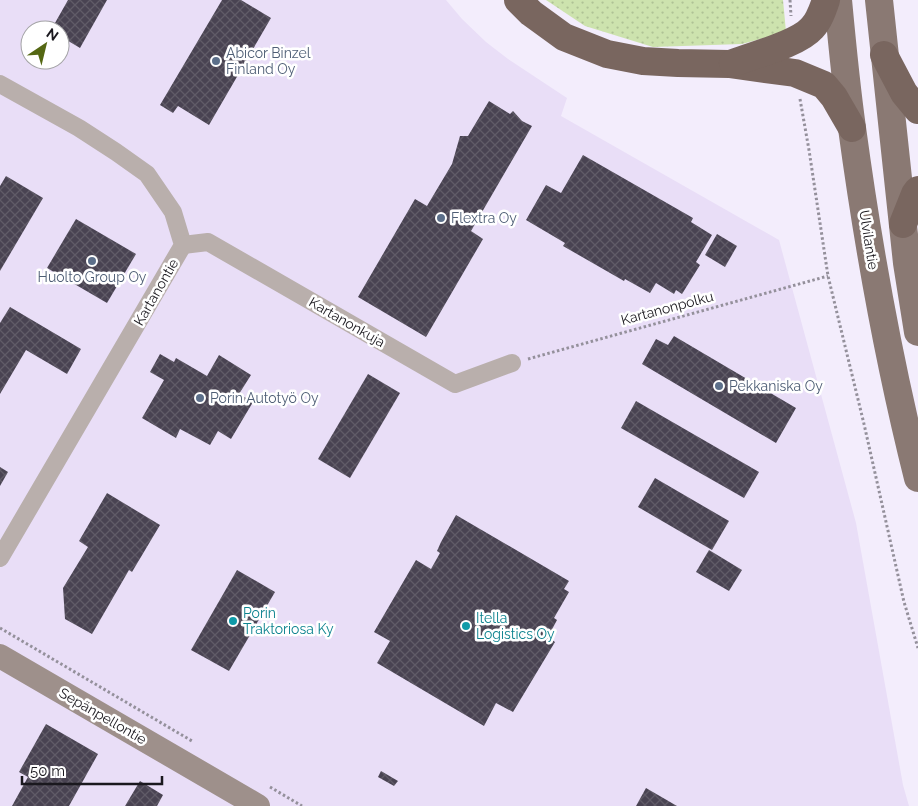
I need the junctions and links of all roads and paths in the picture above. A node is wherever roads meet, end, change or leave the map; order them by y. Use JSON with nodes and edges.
{"nodes":[{"id":1,"x":518,"y":0,"type":"edge"},
{"id":2,"x":790,"y":0,"type":"edge"},
{"id":3,"x":826,"y":0,"type":"edge"},
{"id":4,"x":838,"y":0,"type":"edge"},
{"id":5,"x":879,"y":0,"type":"edge"},
{"id":6,"x":793,"y":42,"type":"junction"},
{"id":7,"x":884,"y":55,"type":"junction"},
{"id":8,"x":729,"y":64,"type":"junction"},
{"id":9,"x":796,"y":73,"type":"junction"},
{"id":10,"x":0,"y":84,"type":"edge"},
{"id":11,"x":918,"y":110,"type":"edge"},
{"id":12,"x":852,"y":128,"type":"junction"},
{"id":13,"x":918,"y":190,"type":"edge"},
{"id":14,"x":903,"y":224,"type":"junction"},
{"id":15,"x":184,"y":244,"type":"junction"},
{"id":16,"x":828,"y":276,"type":"junction"},
{"id":17,"x":918,"y":332,"type":"edge"},
{"id":18,"x":512,"y":363,"type":"joint"},
{"id":19,"x":918,"y":478,"type":"edge"},
{"id":20,"x":0,"y":558,"type":"edge"},
{"id":21,"x":0,"y":628,"type":"edge"},
{"id":22,"x":918,"y":648,"type":"edge"},
{"id":23,"x":0,"y":656,"type":"edge"},
{"id":24,"x":193,"y":742,"type":"dead end"},
{"id":25,"x":263,"y":796,"type":"edge"},
{"id":26,"x":302,"y":806,"type":"edge"}],
"edges":[{"from":1,"to":8,"type":"highway"},
{"from":2,"to":6,"type":"path"},
{"from":3,"to":6,"type":"highway"},
{"from":4,"to":12,"type":"main road","name":"Ulvilantie"},
{"from":5,"to":7,"type":"main road"},
{"from":6,"to":8,"type":"highway"},
{"from":7,"to":11,"type":"highway"},
{"from":7,"to":14,"type":"main road"},
{"from":8,"to":9,"type":"highway"},
{"from":9,"to":12,"type":"highway"},
{"from":9,"to":16,"type":"path"},
{"from":10,"to":15,"type":"street","name":"Kartanontie"},
{"from":12,"to":19,"type":"main road","name":"Ulvilantie"},
{"from":13,"to":14,"type":"highway"},
{"from":14,"to":17,"type":"main road"},
{"from":15,"to":18,"type":"street","name":"Kartanonkuja"},
{"from":15,"to":20,"type":"street","name":"Kartanontie"},
{"from":16,"to":18,"type":"path","name":"Kartanonpolku"},
{"from":16,"to":22,"type":"path"},
{"from":21,"to":24,"type":"path"},
{"from":23,"to":25,"type":"street","name":"Sepänpellontie"},
{"from":25,"to":26,"type":"path"}]}
